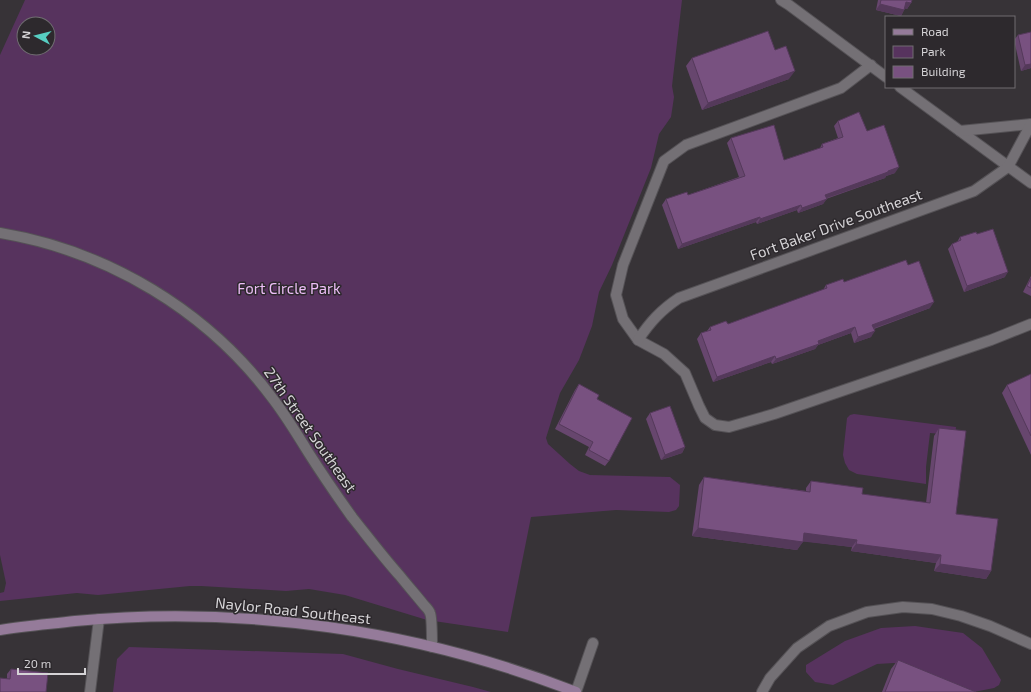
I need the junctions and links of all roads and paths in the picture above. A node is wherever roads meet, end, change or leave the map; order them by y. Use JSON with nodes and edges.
{"nodes":[{"id":1,"x":785,"y":2,"type":"edge"},
{"id":2,"x":871,"y":66,"type":"junction"},
{"id":3,"x":885,"y":76,"type":"edge"},
{"id":4,"x":901,"y":88,"type":"edge"},
{"id":5,"x":1031,"y":124,"type":"edge"},
{"id":6,"x":960,"y":131,"type":"junction"},
{"id":7,"x":1008,"y":167,"type":"junction"},
{"id":8,"x":1031,"y":183,"type":"edge"},
{"id":9,"x":0,"y":233,"type":"edge"},
{"id":10,"x":1031,"y":324,"type":"edge"},
{"id":11,"x":638,"y":340,"type":"junction"},
{"id":12,"x":99,"y":619,"type":"junction"},
{"id":13,"x":0,"y":630,"type":"edge"},
{"id":14,"x":593,"y":643,"type":"dead end"},
{"id":15,"x":1031,"y":644,"type":"edge"},
{"id":16,"x":432,"y":647,"type":"junction"},
{"id":17,"x":90,"y":692,"type":"edge"},
{"id":18,"x":576,"y":692,"type":"edge"},
{"id":19,"x":762,"y":692,"type":"edge"}],
"edges":[{"from":1,"to":2,"type":"street"},
{"from":2,"to":3,"type":"street"},
{"from":2,"to":11,"type":"street"},
{"from":4,"to":6,"type":"street"},
{"from":5,"to":6,"type":"street","name":"Fort Baker Drive Southeast"},
{"from":5,"to":7,"type":"street","name":"Fort Baker Drive Southeast"},
{"from":6,"to":7,"type":"street"},
{"from":7,"to":8,"type":"street"},
{"from":7,"to":11,"type":"street","name":"Fort Baker Drive Southeast"},
{"from":9,"to":16,"type":"street","name":"27th Street Southeast"},
{"from":10,"to":11,"type":"street"},
{"from":12,"to":13,"type":"street","name":"Naylor Road Southeast"},
{"from":12,"to":16,"type":"street","name":"Naylor Road Southeast"},
{"from":12,"to":17,"type":"street"},
{"from":14,"to":18,"type":"street"},
{"from":15,"to":19,"type":"street"},
{"from":16,"to":18,"type":"street","name":"Naylor Road Southeast"}]}
